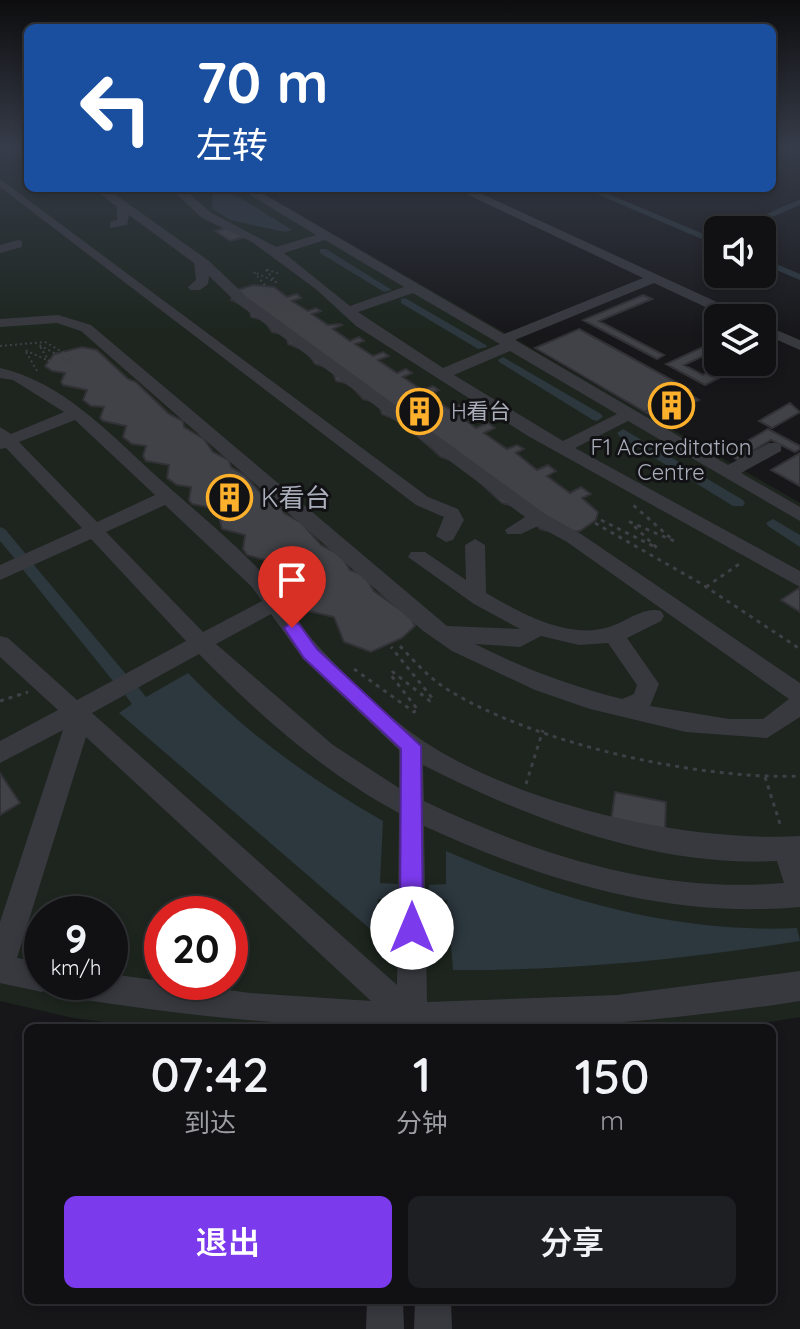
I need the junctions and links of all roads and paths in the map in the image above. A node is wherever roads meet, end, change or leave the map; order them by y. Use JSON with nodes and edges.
{"nodes":[{"id":1,"x":38,"y":211,"type":"edge"},
{"id":2,"x":123,"y":211,"type":"edge"},
{"id":3,"x":131,"y":211,"type":"edge"},
{"id":4,"x":202,"y":211,"type":"edge"},
{"id":5,"x":284,"y":211,"type":"edge"},
{"id":6,"x":510,"y":211,"type":"edge"},
{"id":7,"x":114,"y":225,"type":"dead end"},
{"id":8,"x":326,"y":236,"type":"junction"},
{"id":9,"x":18,"y":244,"type":"dead end"},
{"id":10,"x":0,"y":249,"type":"edge"},
{"id":11,"x":274,"y":252,"type":"junction"},
{"id":12,"x":200,"y":261,"type":"junction"},
{"id":13,"x":655,"y":278,"type":"junction"},
{"id":14,"x":290,"y":279,"type":"dead end"},
{"id":15,"x":195,"y":287,"type":"dead end"},
{"id":16,"x":415,"y":288,"type":"junction"},
{"id":17,"x":268,"y":289,"type":"dead end"},
{"id":18,"x":710,"y":304,"type":"edge"},
{"id":19,"x":348,"y":311,"type":"junction"},
{"id":20,"x":0,"y":323,"type":"edge"},
{"id":21,"x":776,"y":335,"type":"edge"},
{"id":22,"x":507,"y":342,"type":"junction"},
{"id":23,"x":0,"y":346,"type":"edge"},
{"id":24,"x":800,"y":346,"type":"edge"},
{"id":25,"x":35,"y":368,"type":"dead end"},
{"id":26,"x":442,"y":374,"type":"junction"},
{"id":27,"x":2,"y":377,"type":"edge"},
{"id":28,"x":77,"y":413,"type":"junction"},
{"id":29,"x":629,"y":414,"type":"junction"},
{"id":30,"x":3,"y":439,"type":"edge"},
{"id":31,"x":564,"y":447,"type":"junction"},
{"id":32,"x":775,"y":447,"type":"dead end"},
{"id":33,"x":729,"y":472,"type":"junction"},
{"id":34,"x":167,"y":497,"type":"junction"},
{"id":35,"x":638,"y":510,"type":"dead end"},
{"id":36,"x":799,"y":514,"type":"edge"},
{"id":37,"x":538,"y":518,"type":"junction"},
{"id":38,"x":601,"y":520,"type":"dead end"},
{"id":39,"x":595,"y":523,"type":"dead end"},
{"id":40,"x":95,"y":530,"type":"junction"},
{"id":41,"x":514,"y":530,"type":"dead end"},
{"id":42,"x":446,"y":536,"type":"dead end"},
{"id":43,"x":475,"y":545,"type":"dead end"},
{"id":44,"x":418,"y":557,"type":"dead end"},
{"id":45,"x":734,"y":568,"type":"dead end"},
{"id":46,"x":0,"y":573,"type":"edge"},
{"id":47,"x":800,"y":580,"type":"edge"},
{"id":48,"x":706,"y":587,"type":"junction"},
{"id":49,"x":476,"y":595,"type":"junction"},
{"id":50,"x":274,"y":603,"type":"junction"},
{"id":51,"x":654,"y":616,"type":"dead end"},
{"id":52,"x":540,"y":627,"type":"junction"},
{"id":53,"x":439,"y":633,"type":"junction"},
{"id":54,"x":613,"y":634,"type":"junction"},
{"id":55,"x":202,"y":642,"type":"junction"},
{"id":56,"x":0,"y":644,"type":"edge"},
{"id":57,"x":400,"y":646,"type":"dead end"},
{"id":58,"x":391,"y":647,"type":"dead end"},
{"id":59,"x":800,"y":649,"type":"edge"},
{"id":60,"x":372,"y":682,"type":"dead end"},
{"id":61,"x":47,"y":687,"type":"junction"},
{"id":62,"x":800,"y":695,"type":"edge"},
{"id":63,"x":0,"y":701,"type":"edge"},
{"id":64,"x":800,"y":704,"type":"edge"},
{"id":65,"x":626,"y":708,"type":"junction"},
{"id":66,"x":83,"y":727,"type":"junction"},
{"id":67,"x":543,"y":730,"type":"junction"},
{"id":68,"x":411,"y":746,"type":"junction"},
{"id":69,"x":0,"y":753,"type":"edge"},
{"id":70,"x":531,"y":768,"type":"dead end"},
{"id":71,"x":800,"y":776,"type":"edge"},
{"id":72,"x":765,"y":777,"type":"junction"},
{"id":73,"x":411,"y":806,"type":"junction"},
{"id":74,"x":780,"y":819,"type":"dead end"},
{"id":75,"x":793,"y":850,"type":"edge"},
{"id":76,"x":800,"y":892,"type":"edge"},
{"id":77,"x":0,"y":967,"type":"edge"},
{"id":78,"x":24,"y":973,"type":"edge"},
{"id":79,"x":800,"y":986,"type":"edge"},
{"id":80,"x":128,"y":991,"type":"edge"},
{"id":81,"x":409,"y":1022,"type":"edge"},
{"id":82,"x":385,"y":1304,"type":"edge"},
{"id":83,"x":433,"y":1304,"type":"edge"},
{"id":84,"x":385,"y":1329,"type":"edge"},
{"id":85,"x":433,"y":1329,"type":"edge"}],
"edges":[{"from":1,"to":42,"type":"street"},
{"from":2,"to":7,"type":"street"},
{"from":3,"to":12,"type":"street"},
{"from":4,"to":11,"type":"street"},
{"from":5,"to":8,"type":"street"},
{"from":6,"to":13,"type":"street"},
{"from":8,"to":11,"type":"street"},
{"from":8,"to":16,"type":"street"},
{"from":9,"to":10,"type":"street"},
{"from":11,"to":19,"type":"street"},
{"from":12,"to":15,"type":"street"},
{"from":12,"to":37,"type":"street"},
{"from":13,"to":18,"type":"street"},
{"from":13,"to":22,"type":"street"},
{"from":14,"to":17,"type":"path"},
{"from":16,"to":19,"type":"street"},
{"from":16,"to":22,"type":"street"},
{"from":19,"to":26,"type":"street"},
{"from":20,"to":53,"type":"street"},
{"from":21,"to":24,"type":"street"},
{"from":22,"to":26,"type":"street"},
{"from":22,"to":29,"type":"street"},
{"from":23,"to":25,"type":"path"},
{"from":26,"to":31,"type":"street"},
{"from":27,"to":28,"type":"street"},
{"from":28,"to":30,"type":"street"},
{"from":28,"to":34,"type":"street"},
{"from":29,"to":31,"type":"street"},
{"from":29,"to":33,"type":"street"},
{"from":30,"to":40,"type":"street"},
{"from":31,"to":47,"type":"street"},
{"from":32,"to":33,"type":"street"},
{"from":33,"to":36,"type":"street"},
{"from":34,"to":40,"type":"street"},
{"from":34,"to":50,"type":"street"},
{"from":35,"to":38,"type":"path"},
{"from":37,"to":41,"type":"street"},
{"from":37,"to":62,"type":"street"},
{"from":39,"to":48,"type":"path"},
{"from":40,"to":46,"type":"street"},
{"from":40,"to":55,"type":"street"},
{"from":43,"to":49,"type":"street"},
{"from":44,"to":49,"type":"street"},
{"from":45,"to":48,"type":"path"},
{"from":48,"to":59,"type":"path"},
{"from":49,"to":52,"type":"street"},
{"from":50,"to":55,"type":"street"},
{"from":50,"to":68,"type":"street"},
{"from":51,"to":54,"type":"street"},
{"from":52,"to":53,"type":"street"},
{"from":52,"to":54,"type":"street"},
{"from":53,"to":65,"type":"street"},
{"from":54,"to":65,"type":"street"},
{"from":55,"to":66,"type":"street"},
{"from":55,"to":73,"type":"street"},
{"from":56,"to":61,"type":"street"},
{"from":57,"to":67,"type":"path"},
{"from":58,"to":60,"type":"path"},
{"from":61,"to":63,"type":"path"},
{"from":61,"to":66,"type":"street"},
{"from":64,"to":65,"type":"street"},
{"from":66,"to":69,"type":"street"},
{"from":66,"to":77,"type":"street"},
{"from":66,"to":81,"type":"street"},
{"from":67,"to":70,"type":"path"},
{"from":67,"to":72,"type":"path"},
{"from":68,"to":73,"type":"street"},
{"from":68,"to":75,"type":"street"},
{"from":71,"to":72,"type":"path"},
{"from":72,"to":74,"type":"path"},
{"from":73,"to":76,"type":"street"},
{"from":73,"to":81,"type":"street"},
{"from":75,"to":76,"type":"street"},
{"from":77,"to":78,"type":"street"},
{"from":79,"to":81,"type":"street"},
{"from":80,"to":81,"type":"street"},
{"from":82,"to":84,"type":"street"},
{"from":83,"to":85,"type":"street"}]}
